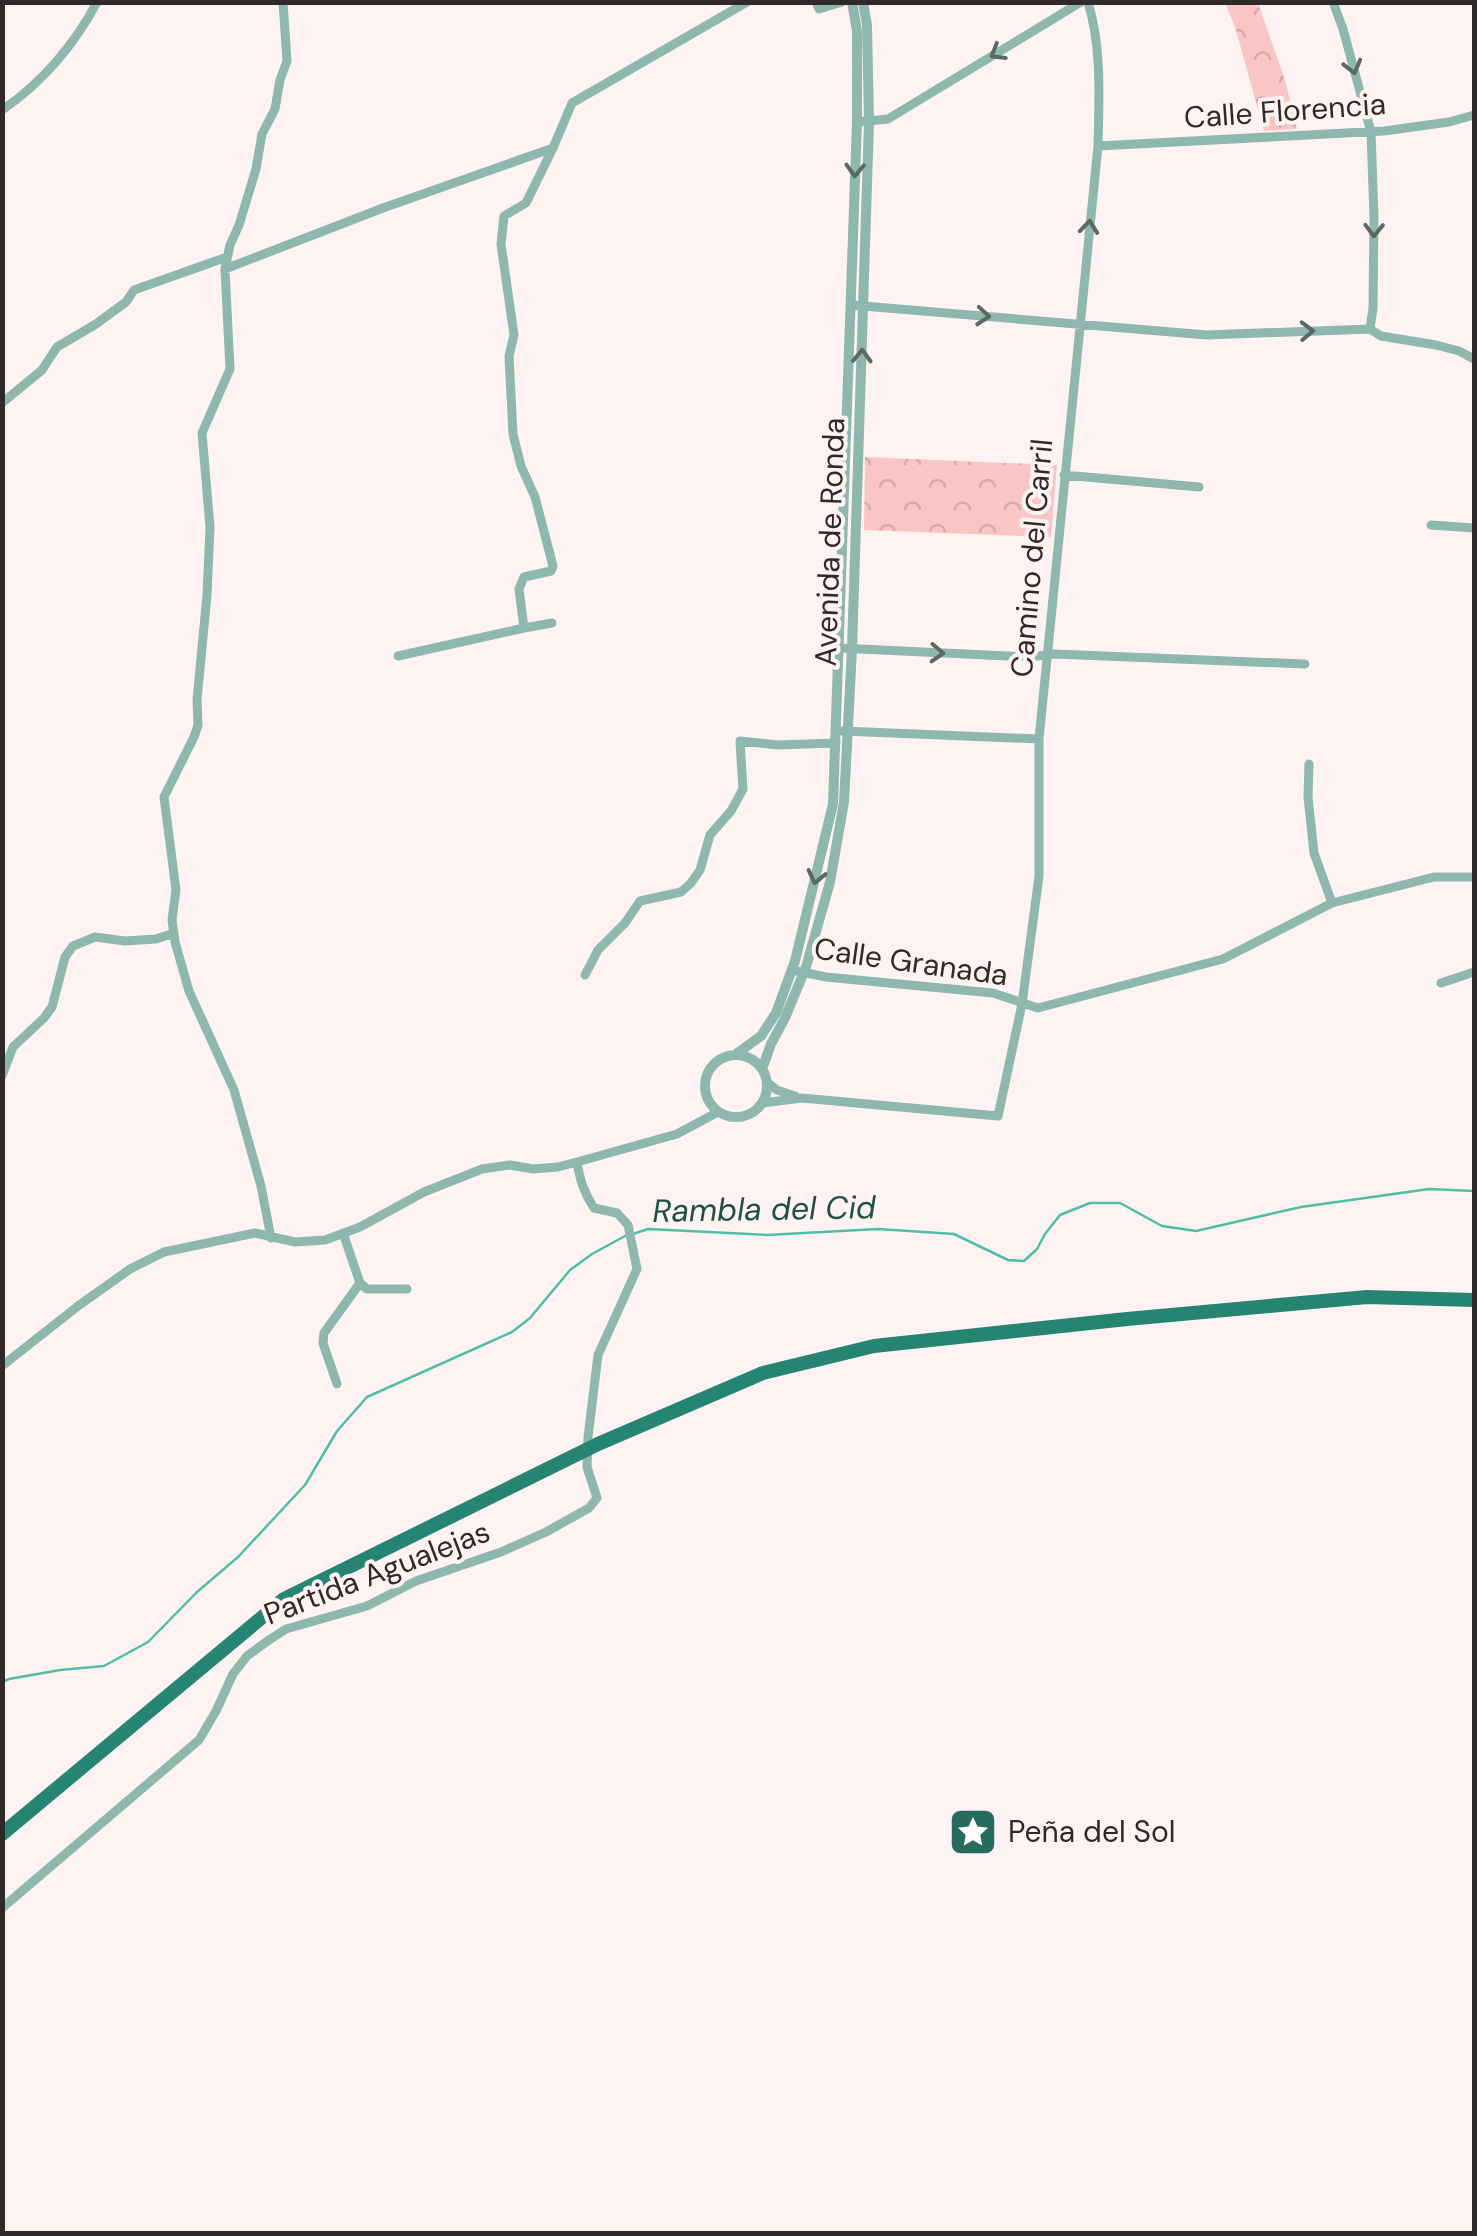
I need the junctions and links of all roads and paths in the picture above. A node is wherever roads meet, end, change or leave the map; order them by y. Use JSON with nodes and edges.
{"nodes":[{"id":1,"x":97,"y":2,"type":"edge"},
{"id":2,"x":283,"y":2,"type":"edge"},
{"id":3,"x":747,"y":2,"type":"edge"},
{"id":4,"x":816,"y":2,"type":"edge"},
{"id":5,"x":842,"y":2,"type":"edge"},
{"id":6,"x":852,"y":2,"type":"edge"},
{"id":7,"x":864,"y":2,"type":"edge"},
{"id":8,"x":1084,"y":2,"type":"edge"},
{"id":9,"x":1334,"y":2,"type":"edge"},
{"id":10,"x":2,"y":110,"type":"edge"},
{"id":11,"x":1474,"y":115,"type":"edge"},
{"id":12,"x":863,"y":122,"type":"junction"},
{"id":13,"x":1370,"y":132,"type":"junction"},
{"id":14,"x":1098,"y":146,"type":"junction"},
{"id":15,"x":553,"y":148,"type":"junction"},
{"id":16,"x":227,"y":257,"type":"junction"},
{"id":17,"x":225,"y":269,"type":"junction"},
{"id":18,"x":857,"y":306,"type":"junction"},
{"id":19,"x":1078,"y":324,"type":"junction"},
{"id":20,"x":1370,"y":329,"type":"junction"},
{"id":21,"x":1474,"y":359,"type":"edge"},
{"id":22,"x":2,"y":404,"type":"edge"},
{"id":23,"x":1064,"y":475,"type":"junction"},
{"id":24,"x":1199,"y":487,"type":"dead end"},
{"id":25,"x":1431,"y":525,"type":"dead end"},
{"id":26,"x":1474,"y":528,"type":"edge"},
{"id":27,"x":552,"y":623,"type":"dead end"},
{"id":28,"x":524,"y":628,"type":"junction"},
{"id":29,"x":840,"y":648,"type":"junction"},
{"id":30,"x":852,"y":649,"type":"junction"},
{"id":31,"x":398,"y":656,"type":"dead end"},
{"id":32,"x":1046,"y":656,"type":"junction"},
{"id":33,"x":1304,"y":664,"type":"dead end"},
{"id":34,"x":840,"y":735,"type":"junction"},
{"id":35,"x":1039,"y":740,"type":"junction"},
{"id":36,"x":1309,"y":764,"type":"dead end"},
{"id":37,"x":1474,"y":877,"type":"edge"},
{"id":38,"x":1332,"y":904,"type":"junction"},
{"id":39,"x":174,"y":934,"type":"junction"},
{"id":40,"x":792,"y":970,"type":"junction"},
{"id":41,"x":1474,"y":972,"type":"edge"},
{"id":42,"x":804,"y":973,"type":"junction"},
{"id":43,"x":585,"y":974,"type":"dead end"},
{"id":44,"x":1441,"y":983,"type":"dead end"},
{"id":45,"x":1022,"y":1004,"type":"junction"},
{"id":46,"x":2,"y":1045,"type":"edge"},
{"id":47,"x":12,"y":1052,"type":"junction"},
{"id":48,"x":736,"y":1054,"type":"junction"},
{"id":49,"x":762,"y":1069,"type":"junction"},
{"id":50,"x":2,"y":1076,"type":"edge"},
{"id":51,"x":767,"y":1082,"type":"junction"},
{"id":52,"x":802,"y":1098,"type":"junction"},
{"id":53,"x":709,"y":1103,"type":"junction"},
{"id":54,"x":762,"y":1103,"type":"junction"},
{"id":55,"x":718,"y":1112,"type":"junction"},
{"id":56,"x":703,"y":1119,"type":"junction"},
{"id":57,"x":577,"y":1162,"type":"junction"},
{"id":58,"x":343,"y":1233,"type":"junction"},
{"id":59,"x":271,"y":1238,"type":"junction"},
{"id":60,"x":360,"y":1283,"type":"junction"},
{"id":61,"x":407,"y":1289,"type":"dead end"},
{"id":62,"x":1474,"y":1302,"type":"edge"},
{"id":63,"x":2,"y":1366,"type":"edge"},
{"id":64,"x":337,"y":1384,"type":"dead end"},
{"id":65,"x":2,"y":1834,"type":"edge"},
{"id":66,"x":2,"y":1908,"type":"edge"}],
"edges":[{"from":1,"to":10,"type":"street"},
{"from":2,"to":16,"type":"street"},
{"from":3,"to":15,"type":"street"},
{"from":4,"to":5,"type":"street"},
{"from":6,"to":12,"type":"street","name":"Avenida de Ronda"},
{"from":7,"to":12,"type":"street","name":"Avenida de Ronda"},
{"from":8,"to":12,"type":"street","one_way":true},
{"from":8,"to":14,"type":"street","name":"Camino del Carril"},
{"from":9,"to":13,"type":"street","one_way":true},
{"from":11,"to":13,"type":"street","name":"Calle Florencia"},
{"from":12,"to":18,"type":"street","name":"Avenida de Ronda"},
{"from":13,"to":14,"type":"street","name":"Calle Florencia"},
{"from":13,"to":20,"type":"street","one_way":true},
{"from":19,"to":14,"type":"street","name":"Camino del Carril","one_way":true},
{"from":15,"to":17,"type":"street"},
{"from":15,"to":28,"type":"street"},
{"from":16,"to":17,"type":"street"},
{"from":16,"to":22,"type":"street"},
{"from":17,"to":39,"type":"street"},
{"from":18,"to":19,"type":"street","one_way":true},
{"from":18,"to":29,"type":"street","name":"Avenida de Ronda"},
{"from":30,"to":18,"type":"street","name":"Avenida de Ronda","one_way":true},
{"from":19,"to":20,"type":"street","one_way":true},
{"from":19,"to":23,"type":"street","name":"Camino del Carril"},
{"from":20,"to":21,"type":"street"},
{"from":23,"to":24,"type":"street"},
{"from":23,"to":32,"type":"street","name":"Camino del Carril"},
{"from":25,"to":26,"type":"street"},
{"from":27,"to":28,"type":"street"},
{"from":28,"to":31,"type":"street"},
{"from":29,"to":30,"type":"street"},
{"from":29,"to":34,"type":"street","name":"Avenida de Ronda"},
{"from":30,"to":32,"type":"street","one_way":true},
{"from":30,"to":34,"type":"street","name":"Avenida de Ronda"},
{"from":32,"to":33,"type":"street"},
{"from":32,"to":35,"type":"street","name":"Camino del Carril"},
{"from":34,"to":35,"type":"street"},
{"from":34,"to":40,"type":"street","name":"Avenida de Ronda","one_way":true},
{"from":34,"to":42,"type":"street","name":"Avenida de Ronda"},
{"from":34,"to":43,"type":"street"},
{"from":35,"to":45,"type":"street","name":"Camino del Carril"},
{"from":36,"to":38,"type":"street"},
{"from":37,"to":38,"type":"street"},
{"from":38,"to":45,"type":"street"},
{"from":39,"to":47,"type":"street"},
{"from":39,"to":59,"type":"street"},
{"from":40,"to":42,"type":"street","name":"Calle Granada"},
{"from":40,"to":48,"type":"street","name":"Avenida de Ronda"},
{"from":41,"to":44,"type":"street"},
{"from":42,"to":45,"type":"street","name":"Calle Granada"},
{"from":42,"to":49,"type":"street","name":"Avenida de Ronda"},
{"from":45,"to":52,"type":"street","name":"Camino del Carril"},
{"from":46,"to":47,"type":"street"},
{"from":47,"to":50,"type":"street"},
{"from":48,"to":49,"type":"street"},
{"from":48,"to":53,"type":"street"},
{"from":49,"to":51,"type":"street"},
{"from":51,"to":52,"type":"street"},
{"from":51,"to":54,"type":"street"},
{"from":52,"to":54,"type":"street"},
{"from":53,"to":55,"type":"street"},
{"from":53,"to":56,"type":"street"},
{"from":54,"to":55,"type":"street"},
{"from":55,"to":56,"type":"street"},
{"from":56,"to":57,"type":"street"},
{"from":57,"to":58,"type":"street"},
{"from":57,"to":66,"type":"street","name":"Partida Agualejas"},
{"from":58,"to":59,"type":"street"},
{"from":58,"to":60,"type":"street"},
{"from":59,"to":63,"type":"street"},
{"from":60,"to":61,"type":"street"},
{"from":60,"to":64,"type":"street"},
{"from":62,"to":65,"type":"main road"}]}
